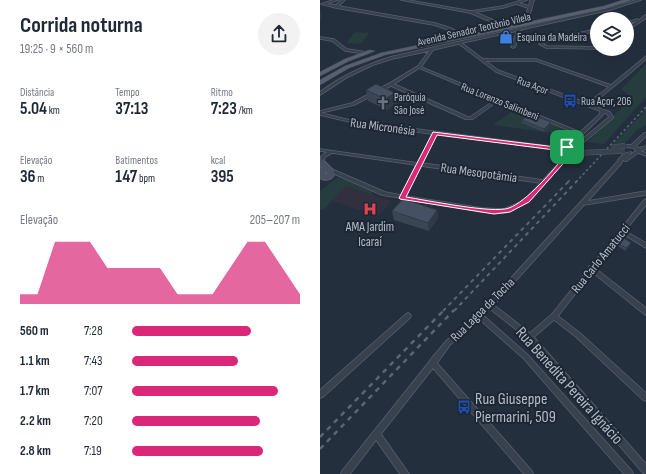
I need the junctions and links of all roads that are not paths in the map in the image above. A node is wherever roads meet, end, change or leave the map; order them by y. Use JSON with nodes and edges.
{"nodes":[{"id":1,"x":336,"y":0,"type":"edge"},
{"id":2,"x":343,"y":0,"type":"edge"},
{"id":3,"x":403,"y":0,"type":"edge"},
{"id":4,"x":525,"y":0,"type":"edge"},
{"id":5,"x":532,"y":0,"type":"edge"},
{"id":6,"x":607,"y":0,"type":"edge"},
{"id":7,"x":628,"y":0,"type":"edge"},
{"id":8,"x":443,"y":1,"type":"edge"},
{"id":9,"x":639,"y":1,"type":"edge"},
{"id":10,"x":516,"y":3,"type":"junction"},
{"id":11,"x":322,"y":5,"type":"edge"},
{"id":12,"x":445,"y":6,"type":"junction"},
{"id":13,"x":336,"y":7,"type":"junction"},
{"id":14,"x":530,"y":8,"type":"junction"},
{"id":15,"x":471,"y":12,"type":"junction"},
{"id":16,"x":646,"y":16,"type":"edge"},
{"id":17,"x":527,"y":18,"type":"junction"},
{"id":18,"x":640,"y":20,"type":"junction"},
{"id":19,"x":634,"y":21,"type":"edge"},
{"id":20,"x":499,"y":24,"type":"junction"},
{"id":21,"x":634,"y":25,"type":"edge"},
{"id":22,"x":518,"y":29,"type":"junction"},
{"id":23,"x":590,"y":32,"type":"edge"},
{"id":24,"x":460,"y":34,"type":"junction"},
{"id":25,"x":320,"y":38,"type":"edge"},
{"id":26,"x":460,"y":43,"type":"junction"},
{"id":27,"x":513,"y":47,"type":"dead end"},
{"id":28,"x":590,"y":48,"type":"edge"},
{"id":29,"x":405,"y":49,"type":"junction"},
{"id":30,"x":432,"y":49,"type":"junction"},
{"id":31,"x":346,"y":50,"type":"junction"},
{"id":32,"x":366,"y":53,"type":"junction"},
{"id":33,"x":646,"y":57,"type":"edge"},
{"id":34,"x":347,"y":60,"type":"junction"},
{"id":35,"x":483,"y":60,"type":"junction"},
{"id":36,"x":419,"y":67,"type":"junction"},
{"id":37,"x":320,"y":74,"type":"edge"},
{"id":38,"x":320,"y":83,"type":"edge"},
{"id":39,"x":391,"y":84,"type":"junction"},
{"id":40,"x":611,"y":86,"type":"junction"},
{"id":41,"x":320,"y":94,"type":"edge"},
{"id":42,"x":497,"y":100,"type":"junction"},
{"id":43,"x":588,"y":105,"type":"junction"},
{"id":44,"x":602,"y":110,"type":"junction"},
{"id":45,"x":320,"y":113,"type":"edge"},
{"id":46,"x":435,"y":133,"type":"junction"},
{"id":47,"x":581,"y":134,"type":"junction"},
{"id":48,"x":646,"y":134,"type":"edge"},
{"id":49,"x":646,"y":147,"type":"edge"},
{"id":50,"x":320,"y":150,"type":"edge"},
{"id":51,"x":566,"y":150,"type":"junction"},
{"id":52,"x":577,"y":150,"type":"junction"},
{"id":53,"x":631,"y":150,"type":"junction"},
{"id":54,"x":336,"y":151,"type":"junction"},
{"id":55,"x":646,"y":155,"type":"edge"},
{"id":56,"x":419,"y":164,"type":"junction"},
{"id":57,"x":323,"y":172,"type":"edge"},
{"id":58,"x":543,"y":182,"type":"junction"},
{"id":59,"x":646,"y":193,"type":"edge"},
{"id":60,"x":402,"y":198,"type":"junction"},
{"id":61,"x":646,"y":201,"type":"edge"},
{"id":62,"x":584,"y":202,"type":"junction"},
{"id":63,"x":622,"y":231,"type":"junction"},
{"id":64,"x":646,"y":246,"type":"edge"},
{"id":65,"x":591,"y":268,"type":"junction"},
{"id":66,"x":490,"y":305,"type":"junction"},
{"id":67,"x":646,"y":312,"type":"edge"},
{"id":68,"x":479,"y":315,"type":"junction"},
{"id":69,"x":408,"y":316,"type":"dead end"},
{"id":70,"x":554,"y":316,"type":"junction"},
{"id":71,"x":530,"y":337,"type":"junction"},
{"id":72,"x":432,"y":362,"type":"junction"},
{"id":73,"x":320,"y":394,"type":"edge"},
{"id":74,"x":646,"y":398,"type":"edge"},
{"id":75,"x":376,"y":434,"type":"junction"},
{"id":76,"x":646,"y":470,"type":"edge"},
{"id":77,"x":345,"y":474,"type":"edge"},
{"id":78,"x":405,"y":474,"type":"edge"},
{"id":79,"x":529,"y":474,"type":"edge"},
{"id":80,"x":629,"y":474,"type":"edge"}],
"edges":[{"from":1,"to":11,"type":"street"},
{"from":2,"to":13,"type":"street"},
{"from":3,"to":12,"type":"street"},
{"from":4,"to":10,"type":"street"},
{"from":5,"to":14,"type":"street"},
{"from":6,"to":17,"type":"main road","name":"Avenida Senador Teotônio Vilela"},
{"from":7,"to":24,"type":"main road","name":"Avenida Senador Teotônio Vilela"},
{"from":8,"to":12,"type":"street"},
{"from":9,"to":22,"type":"street","name":"Avenida Senador Teotônio Vilela"},
{"from":10,"to":14,"type":"street"},
{"from":10,"to":15,"type":"street"},
{"from":11,"to":13,"type":"street"},
{"from":12,"to":15,"type":"street"},
{"from":13,"to":24,"type":"street"},
{"from":14,"to":17,"type":"street"},
{"from":15,"to":20,"type":"street"},
{"from":16,"to":18,"type":"street"},
{"from":17,"to":20,"type":"main road","name":"Avenida Senador Teotônio Vilela"},
{"from":18,"to":19,"type":"street"},
{"from":18,"to":21,"type":"street"},
{"from":20,"to":24,"type":"main road","name":"Avenida Senador Teotônio Vilela"},
{"from":22,"to":26,"type":"street","name":"Avenida Senador Teotônio Vilela"},
{"from":22,"to":27,"type":"street"},
{"from":23,"to":28,"type":"street"},
{"from":24,"to":29,"type":"main road","name":"Avenida Senador Teotônio Vilela"},
{"from":24,"to":32,"type":"main road","name":"Avenida Senador Teotônio Vilela"},
{"from":25,"to":31,"type":"street"},
{"from":26,"to":29,"type":"main road"},
{"from":26,"to":30,"type":"street","name":"Avenida Senador Teotônio Vilela"},
{"from":26,"to":35,"type":"street","name":"Rua Açor"},
{"from":29,"to":38,"type":"main road","name":"Avenida Senador Teotônio Vilela"},
{"from":30,"to":36,"type":"street"},
{"from":30,"to":41,"type":"street","name":"Avenida Senador Teotônio Vilela"},
{"from":31,"to":32,"type":"street"},
{"from":31,"to":34,"type":"street"},
{"from":32,"to":34,"type":"main road","name":"Avenida Senador Teotônio Vilela"},
{"from":33,"to":40,"type":"street"},
{"from":34,"to":37,"type":"main road","name":"Avenida Senador Teotônio Vilela"},
{"from":35,"to":40,"type":"street"},
{"from":35,"to":43,"type":"street","name":"Rua Açor"},
{"from":36,"to":39,"type":"street"},
{"from":36,"to":42,"type":"street","name":"Rua Lorenzo Salimbeni"},
{"from":39,"to":42,"type":"street"},
{"from":39,"to":45,"type":"street"},
{"from":40,"to":43,"type":"street"},
{"from":42,"to":47,"type":"street","name":"Rua Lorenzo Salimbeni"},
{"from":43,"to":44,"type":"street","name":"Rua Açor"},
{"from":44,"to":47,"type":"street"},
{"from":44,"to":52,"type":"street","name":"Rua Açor"},
{"from":45,"to":46,"type":"street","name":"Rua Micronésia"},
{"from":46,"to":51,"type":"street","name":"Rua Micronésia"},
{"from":46,"to":56,"type":"street"},
{"from":47,"to":51,"type":"street"},
{"from":48,"to":53,"type":"street","name":"Rua Lagoa da Tocha"},
{"from":49,"to":53,"type":"street","name":"Rua Lagoa da Tocha"},
{"from":50,"to":54,"type":"street","name":"Rua Mesopotâmia"},
{"from":51,"to":52,"type":"street","name":"Rua Micronésia"},
{"from":51,"to":58,"type":"street"},
{"from":52,"to":53,"type":"street","name":"Rua Micronésia","bridge":true},
{"from":53,"to":55,"type":"street"},
{"from":53,"to":62,"type":"street","name":"Rua Lagoa da Tocha"},
{"from":54,"to":56,"type":"street","name":"Rua Mesopotâmia"},
{"from":54,"to":57,"type":"street"},
{"from":56,"to":58,"type":"street","name":"Rua Mesopotâmia"},
{"from":56,"to":60,"type":"street"},
{"from":57,"to":60,"type":"street"},
{"from":58,"to":60,"type":"street"},
{"from":59,"to":62,"type":"street"},
{"from":61,"to":63,"type":"street","name":"Rua Carlo Amatucci"},
{"from":62,"to":66,"type":"street","name":"Rua Lagoa da Tocha"},
{"from":63,"to":64,"type":"street"},
{"from":63,"to":65,"type":"street","name":"Rua Carlo Amatucci"},
{"from":65,"to":67,"type":"street"},
{"from":65,"to":70,"type":"street","name":"Rua Carlo Amatucci"},
{"from":66,"to":68,"type":"street","name":"Rua Lagoa da Tocha"},
{"from":66,"to":71,"type":"street","name":"Rua Benedita Pereira Ignácio"},
{"from":68,"to":72,"type":"street","name":"Rua Lagoa da Tocha"},
{"from":68,"to":80,"type":"street","name":"Rua Benedita Pereira Ignácio"},
{"from":69,"to":73,"type":"street"},
{"from":70,"to":71,"type":"street","name":"Rua Carlo Amatucci"},
{"from":70,"to":74,"type":"street"},
{"from":71,"to":76,"type":"street","name":"Rua Benedita Pereira Ignácio"},
{"from":72,"to":75,"type":"street","name":"Rua Lagoa da Tocha"},
{"from":72,"to":79,"type":"street"},
{"from":75,"to":77,"type":"street","name":"Rua Lagoa da Tocha"},
{"from":75,"to":78,"type":"street"}]}
